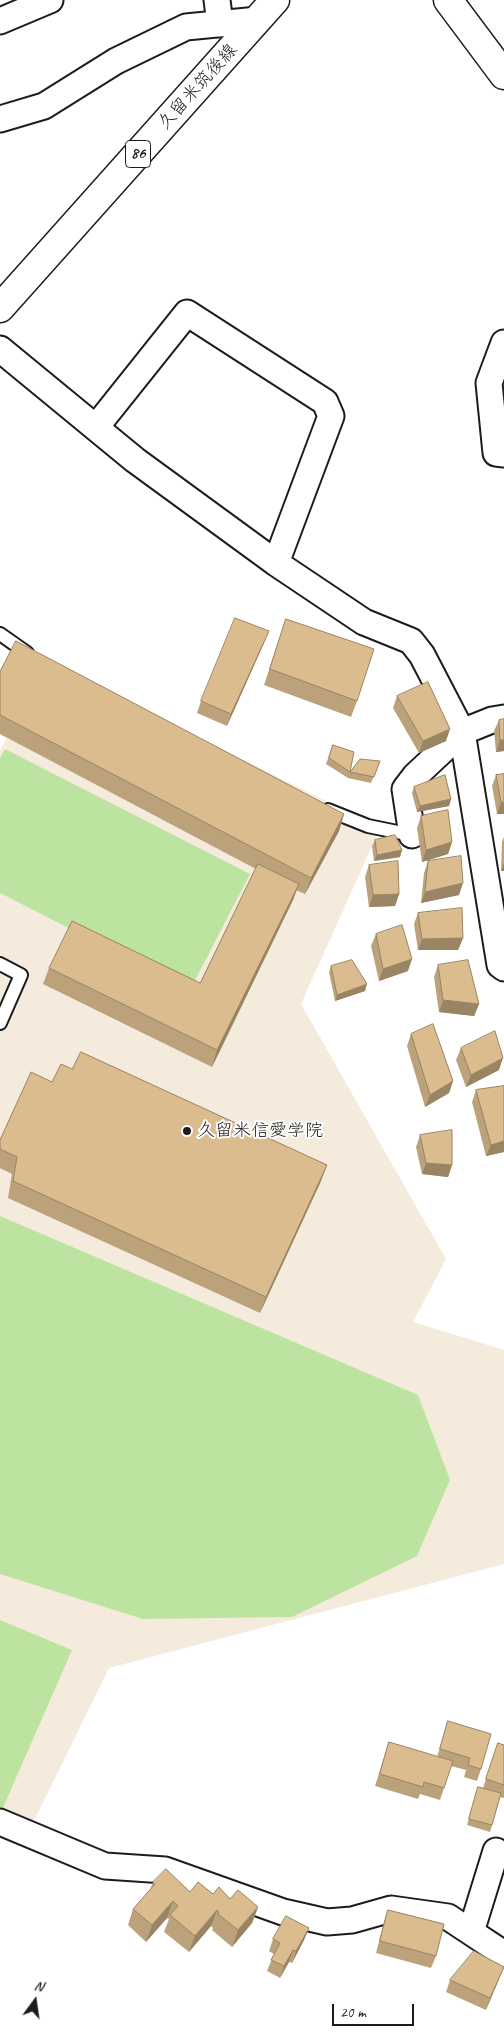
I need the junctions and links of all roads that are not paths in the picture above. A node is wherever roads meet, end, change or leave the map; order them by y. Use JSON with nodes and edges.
{"nodes":[{"id":1,"x":50,"y":0,"type":"edge"},
{"id":2,"x":448,"y":0,"type":"edge"},
{"id":3,"x":267,"y":10,"type":"edge"},
{"id":4,"x":219,"y":12,"type":"edge"},
{"id":5,"x":0,"y":21,"type":"edge"},
{"id":6,"x":504,"y":75,"type":"edge"},
{"id":7,"x":0,"y":119,"type":"edge"},
{"id":8,"x":0,"y":308,"type":"edge"},
{"id":9,"x":504,"y":343,"type":"edge"},
{"id":10,"x":0,"y":349,"type":"edge"},
{"id":11,"x":96,"y":427,"type":"junction"},
{"id":12,"x":504,"y":454,"type":"edge"},
{"id":13,"x":276,"y":563,"type":"junction"},
{"id":14,"x":0,"y":634,"type":"edge"},
{"id":15,"x":40,"y":663,"type":"edge"},
{"id":16,"x":504,"y":718,"type":"edge"},
{"id":17,"x":462,"y":732,"type":"junction"},
{"id":18,"x":319,"y":806,"type":"edge"},
{"id":19,"x":412,"y":836,"type":"joint"},
{"id":20,"x":0,"y":964,"type":"edge"},
{"id":21,"x":504,"y":968,"type":"edge"},
{"id":22,"x":0,"y":1024,"type":"edge"},
{"id":23,"x":0,"y":1822,"type":"edge"},
{"id":24,"x":496,"y":1851,"type":"dead end"},
{"id":25,"x":471,"y":1932,"type":"junction"},
{"id":26,"x":504,"y":1954,"type":"edge"}],
"edges":[{"from":1,"to":5,"type":"street"},
{"from":2,"to":6,"type":"main road"},
{"from":3,"to":4,"type":"street"},
{"from":3,"to":8,"type":"main road","name":"久留米筑後線","number":"86"},
{"from":4,"to":7,"type":"street"},
{"from":9,"to":12,"type":"street"},
{"from":10,"to":11,"type":"street"},
{"from":11,"to":13,"type":"street"},
{"from":11,"to":13,"type":"street"},
{"from":13,"to":17,"type":"street"},
{"from":14,"to":15,"type":"lane"},
{"from":16,"to":17,"type":"street"},
{"from":17,"to":19,"type":"street"},
{"from":17,"to":21,"type":"street"},
{"from":18,"to":19,"type":"lane"},
{"from":20,"to":22,"type":"lane"},
{"from":23,"to":25,"type":"street"},
{"from":24,"to":25,"type":"street"},
{"from":25,"to":26,"type":"street"}]}
